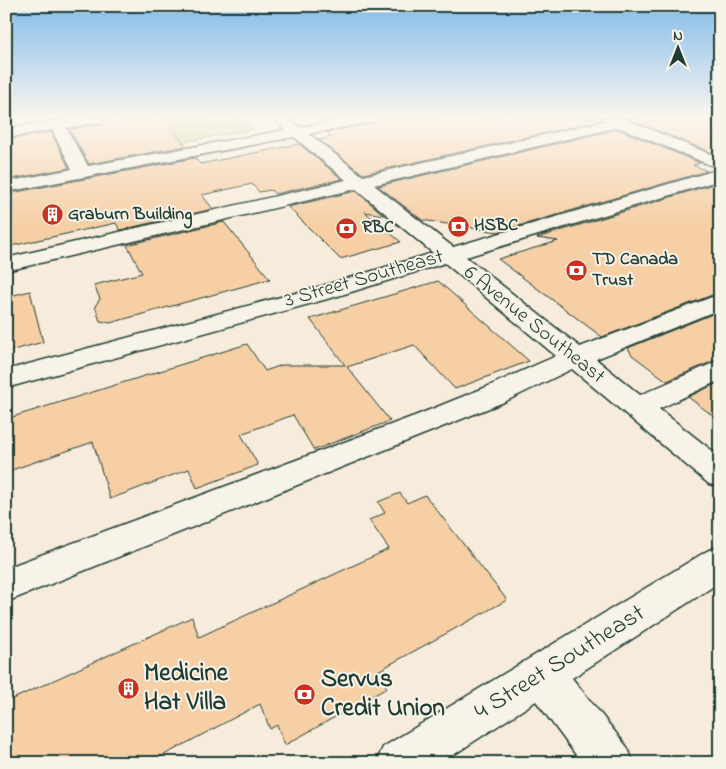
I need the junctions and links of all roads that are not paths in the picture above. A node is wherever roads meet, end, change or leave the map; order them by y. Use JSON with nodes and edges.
{"nodes":[{"id":1,"x":73,"y":154,"type":"edge"},
{"id":2,"x":183,"y":154,"type":"edge"},
{"id":3,"x":324,"y":154,"type":"edge"},
{"id":4,"x":478,"y":154,"type":"edge"},
{"id":5,"x":696,"y":154,"type":"edge"},
{"id":6,"x":720,"y":164,"type":"edge"},
{"id":7,"x":83,"y":173,"type":"junction"},
{"id":8,"x":720,"y":174,"type":"edge"},
{"id":9,"x":360,"y":183,"type":"junction"},
{"id":10,"x":6,"y":187,"type":"edge"},
{"id":11,"x":448,"y":255,"type":"junction"},
{"id":12,"x":6,"y":266,"type":"edge"},
{"id":13,"x":720,"y":301,"type":"edge"},
{"id":14,"x":574,"y":358,"type":"junction"},
{"id":15,"x":720,"y":369,"type":"edge"},
{"id":16,"x":6,"y":379,"type":"edge"},
{"id":17,"x":636,"y":408,"type":"junction"},
{"id":18,"x":720,"y":476,"type":"edge"},
{"id":19,"x":720,"y":562,"type":"edge"},
{"id":20,"x":6,"y":585,"type":"edge"},
{"id":21,"x":542,"y":674,"type":"junction"},
{"id":22,"x":399,"y":763,"type":"edge"},
{"id":23,"x":611,"y":763,"type":"edge"}],
"edges":[{"from":1,"to":7,"type":"street"},
{"from":2,"to":7,"type":"street"},
{"from":3,"to":9,"type":"street","name":"6 Avenue Southeast"},
{"from":4,"to":9,"type":"street"},
{"from":5,"to":6,"type":"street"},
{"from":7,"to":10,"type":"street"},
{"from":8,"to":11,"type":"street","name":"3 Street Southeast"},
{"from":9,"to":11,"type":"street","name":"6 Avenue Southeast"},
{"from":9,"to":12,"type":"street"},
{"from":11,"to":14,"type":"street","name":"6 Avenue Southeast"},
{"from":11,"to":16,"type":"street","name":"3 Street Southeast"},
{"from":13,"to":14,"type":"street"},
{"from":14,"to":17,"type":"street","name":"6 Avenue Southeast"},
{"from":14,"to":20,"type":"street"},
{"from":15,"to":17,"type":"street"},
{"from":17,"to":18,"type":"street","name":"6 Avenue Southeast"},
{"from":19,"to":21,"type":"street","name":"4 Street Southeast"},
{"from":21,"to":22,"type":"street","name":"4 Street Southeast"},
{"from":21,"to":23,"type":"street"}]}
